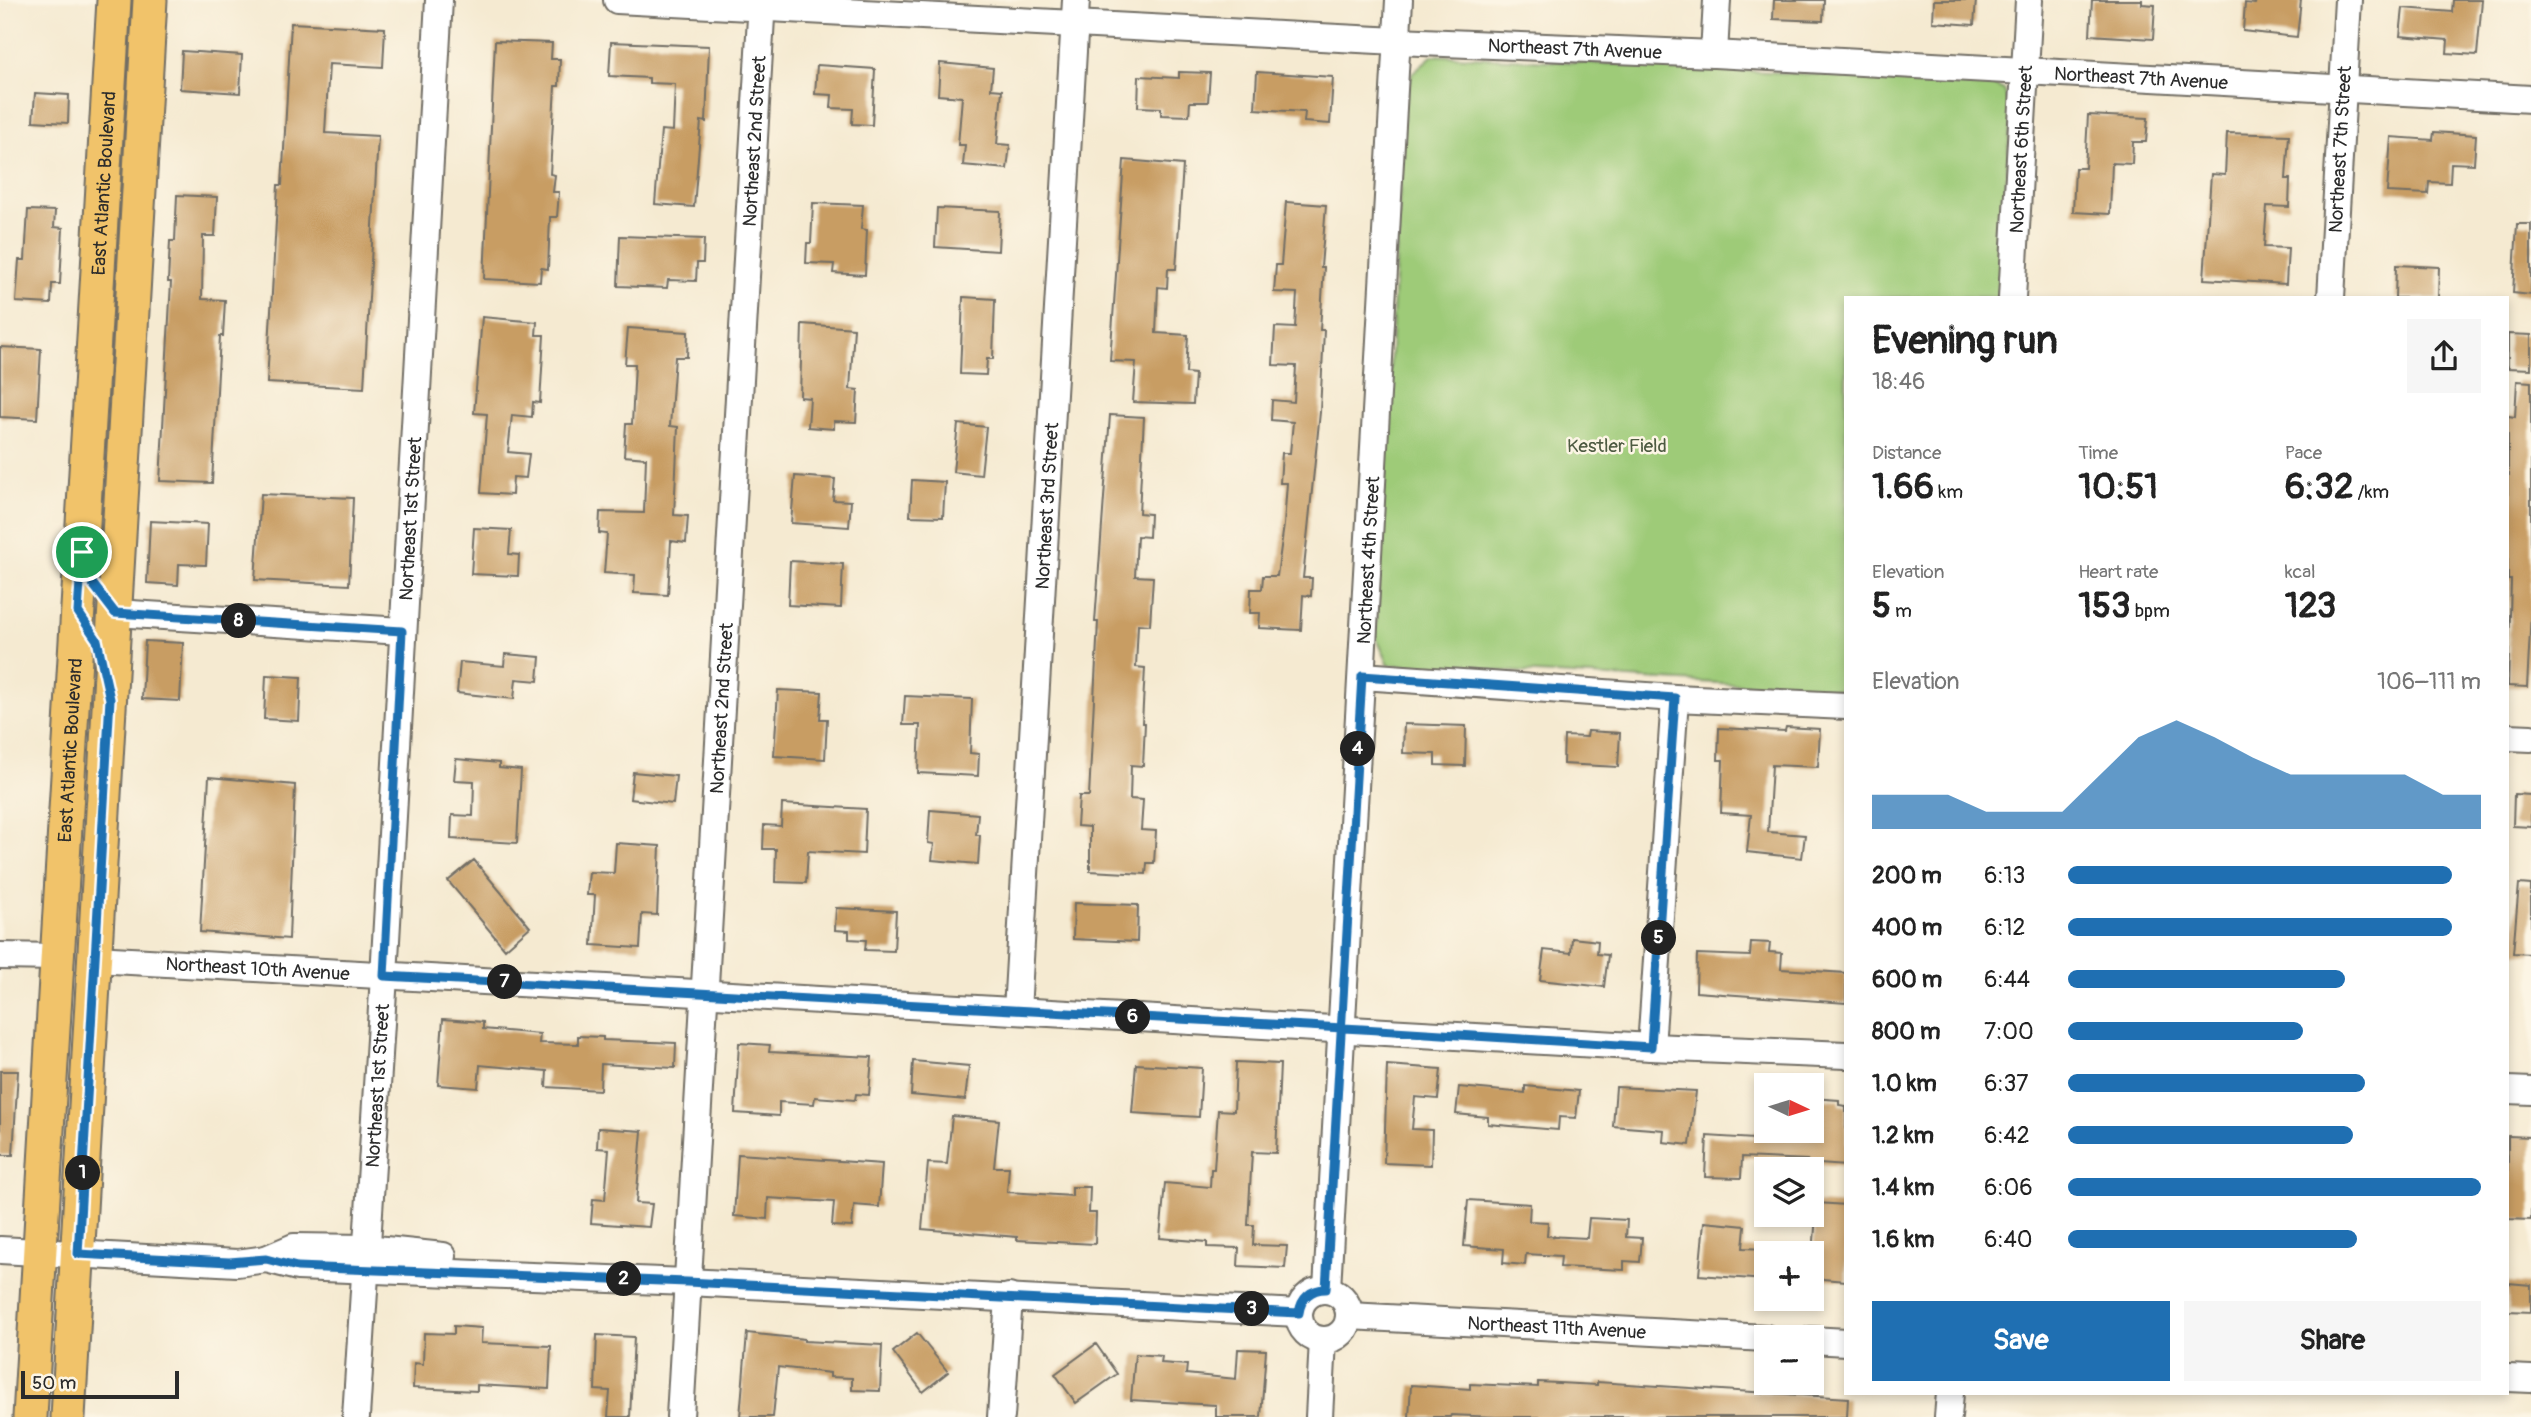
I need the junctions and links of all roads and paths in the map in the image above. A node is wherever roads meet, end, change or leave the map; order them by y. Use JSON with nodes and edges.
{"nodes":[{"id":1,"x":114,"y":0,"type":"edge"},
{"id":2,"x":150,"y":0,"type":"edge"},
{"id":3,"x":439,"y":0,"type":"edge"},
{"id":4,"x":617,"y":0,"type":"edge"},
{"id":5,"x":1399,"y":0,"type":"edge"},
{"id":6,"x":1717,"y":0,"type":"edge"},
{"id":7,"x":2029,"y":0,"type":"edge"},
{"id":8,"x":2348,"y":0,"type":"edge"},
{"id":9,"x":761,"y":5,"type":"edge"},
{"id":10,"x":1076,"y":12,"type":"edge"},
{"id":11,"x":1397,"y":41,"type":"junction"},
{"id":12,"x":1714,"y":54,"type":"junction"},
{"id":13,"x":2025,"y":72,"type":"junction"},
{"id":14,"x":2343,"y":89,"type":"junction"},
{"id":15,"x":2531,"y":99,"type":"edge"},
{"id":16,"x":2012,"y":296,"type":"edge"},
{"id":17,"x":2331,"y":296,"type":"edge"},
{"id":18,"x":82,"y":552,"type":"junction"},
{"id":19,"x":78,"y":612,"type":"junction"},
{"id":20,"x":115,"y":613,"type":"junction"},
{"id":21,"x":402,"y":631,"type":"junction"},
{"id":22,"x":1362,"y":676,"type":"junction"},
{"id":23,"x":1675,"y":698,"type":"junction"},
{"id":24,"x":110,"y":699,"type":"junction"},
{"id":25,"x":1844,"y":706,"type":"edge"},
{"id":26,"x":2509,"y":737,"type":"edge"},
{"id":27,"x":2531,"y":738,"type":"edge"},
{"id":28,"x":0,"y":956,"type":"edge"},
{"id":29,"x":58,"y":957,"type":"junction"},
{"id":30,"x":95,"y":959,"type":"junction"},
{"id":31,"x":384,"y":976,"type":"junction"},
{"id":32,"x":704,"y":993,"type":"junction"},
{"id":33,"x":1017,"y":1011,"type":"junction"},
{"id":34,"x":1343,"y":1028,"type":"junction"},
{"id":35,"x":1651,"y":1047,"type":"junction"},
{"id":36,"x":1844,"y":1055,"type":"edge"},
{"id":37,"x":2509,"y":1090,"type":"edge"},
{"id":38,"x":2531,"y":1091,"type":"edge"},
{"id":39,"x":0,"y":1250,"type":"edge"},
{"id":40,"x":40,"y":1252,"type":"junction"},
{"id":41,"x":78,"y":1254,"type":"junction"},
{"id":42,"x":365,"y":1258,"type":"junction"},
{"id":43,"x":687,"y":1282,"type":"junction"},
{"id":44,"x":1326,"y":1289,"type":"junction"},
{"id":45,"x":1009,"y":1297,"type":"junction"},
{"id":46,"x":1299,"y":1313,"type":"junction"},
{"id":47,"x":1349,"y":1316,"type":"junction"},
{"id":48,"x":1754,"y":1337,"type":"edge"},
{"id":49,"x":1323,"y":1340,"type":"junction"},
{"id":50,"x":1824,"y":1341,"type":"edge"},
{"id":51,"x":1844,"y":1342,"type":"edge"},
{"id":52,"x":2509,"y":1378,"type":"edge"},
{"id":53,"x":2531,"y":1379,"type":"edge"},
{"id":54,"x":1950,"y":1395,"type":"edge"},
{"id":55,"x":30,"y":1417,"type":"edge"},
{"id":56,"x":68,"y":1417,"type":"edge"},
{"id":57,"x":356,"y":1417,"type":"edge"},
{"id":58,"x":681,"y":1417,"type":"edge"},
{"id":59,"x":1001,"y":1417,"type":"edge"},
{"id":60,"x":1319,"y":1417,"type":"edge"},
{"id":61,"x":1948,"y":1417,"type":"edge"}],
"edges":[{"from":1,"to":18,"type":"main road","name":"East Atlantic Boulevard"},
{"from":2,"to":20,"type":"main road","name":"East Atlantic Boulevard"},
{"from":3,"to":21,"type":"street","name":"Northeast 1st Street"},
{"from":4,"to":9,"type":"street","name":"Northeast 7th Avenue"},
{"from":5,"to":11,"type":"street","name":"Northeast 4th Street"},
{"from":6,"to":12,"type":"street"},
{"from":7,"to":13,"type":"street","name":"Northeast 6th Street"},
{"from":8,"to":14,"type":"street","name":"Northeast 7th Street"},
{"from":9,"to":10,"type":"street","name":"Northeast 7th Avenue"},
{"from":9,"to":32,"type":"street","name":"Northeast 2nd Street"},
{"from":10,"to":11,"type":"street","name":"Northeast 7th Avenue"},
{"from":10,"to":33,"type":"street","name":"Northeast 3rd Street"},
{"from":11,"to":12,"type":"street","name":"Northeast 7th Avenue"},
{"from":11,"to":22,"type":"street","name":"Northeast 4th Street"},
{"from":12,"to":13,"type":"street","name":"Northeast 7th Avenue"},
{"from":13,"to":14,"type":"street","name":"Northeast 7th Avenue"},
{"from":13,"to":16,"type":"street","name":"Northeast 6th Street"},
{"from":14,"to":15,"type":"street","name":"Northeast 7th Avenue"},
{"from":14,"to":17,"type":"street","name":"Northeast 7th Street"},
{"from":18,"to":19,"type":"main road","name":"East Atlantic Boulevard"},
{"from":18,"to":20,"type":"main road"},
{"from":19,"to":24,"type":"main road"},
{"from":19,"to":29,"type":"main road","name":"East Atlantic Boulevard"},
{"from":20,"to":21,"type":"street"},
{"from":20,"to":24,"type":"main road","name":"East Atlantic Boulevard"},
{"from":21,"to":31,"type":"street","name":"Northeast 1st Street"},
{"from":22,"to":23,"type":"street"},
{"from":22,"to":34,"type":"street","name":"Northeast 4th Street"},
{"from":23,"to":25,"type":"street"},
{"from":23,"to":35,"type":"street"},
{"from":24,"to":30,"type":"main road","name":"East Atlantic Boulevard"},
{"from":26,"to":27,"type":"street"},
{"from":28,"to":29,"type":"street"},
{"from":29,"to":40,"type":"main road","name":"East Atlantic Boulevard"},
{"from":30,"to":31,"type":"street","name":"Northeast 10th Avenue"},
{"from":30,"to":41,"type":"main road","name":"East Atlantic Boulevard"},
{"from":31,"to":32,"type":"street","name":"Northeast 10th Avenue"},
{"from":31,"to":42,"type":"street","name":"Northeast 1st Street"},
{"from":32,"to":33,"type":"street","name":"Northeast 10th Avenue"},
{"from":32,"to":43,"type":"street","name":"Northeast 2nd Street"},
{"from":33,"to":34,"type":"street","name":"Northeast 10th Avenue"},
{"from":34,"to":35,"type":"street","name":"Northeast 10th Avenue"},
{"from":34,"to":44,"type":"street","name":"Northeast 4th Street"},
{"from":35,"to":36,"type":"street","name":"Northeast 10th Avenue"},
{"from":37,"to":38,"type":"street"},
{"from":39,"to":40,"type":"street"},
{"from":40,"to":41,"type":"street"},
{"from":40,"to":55,"type":"main road","name":"East Atlantic Boulevard"},
{"from":41,"to":42,"type":"street"},
{"from":41,"to":56,"type":"main road","name":"East Atlantic Boulevard"},
{"from":42,"to":43,"type":"street"},
{"from":42,"to":57,"type":"street","name":"Northeast 1st Street"},
{"from":43,"to":45,"type":"street"},
{"from":43,"to":58,"type":"street","name":"Northeast 2nd Street"},
{"from":44,"to":46,"type":"street"},
{"from":44,"to":47,"type":"street"},
{"from":45,"to":46,"type":"street"},
{"from":45,"to":59,"type":"street"},
{"from":46,"to":49,"type":"street"},
{"from":47,"to":48,"type":"street","name":"Northeast 11th Avenue"},
{"from":47,"to":49,"type":"street"},
{"from":49,"to":60,"type":"street"},
{"from":50,"to":51,"type":"street"},
{"from":52,"to":53,"type":"street"},
{"from":54,"to":61,"type":"street"}]}
